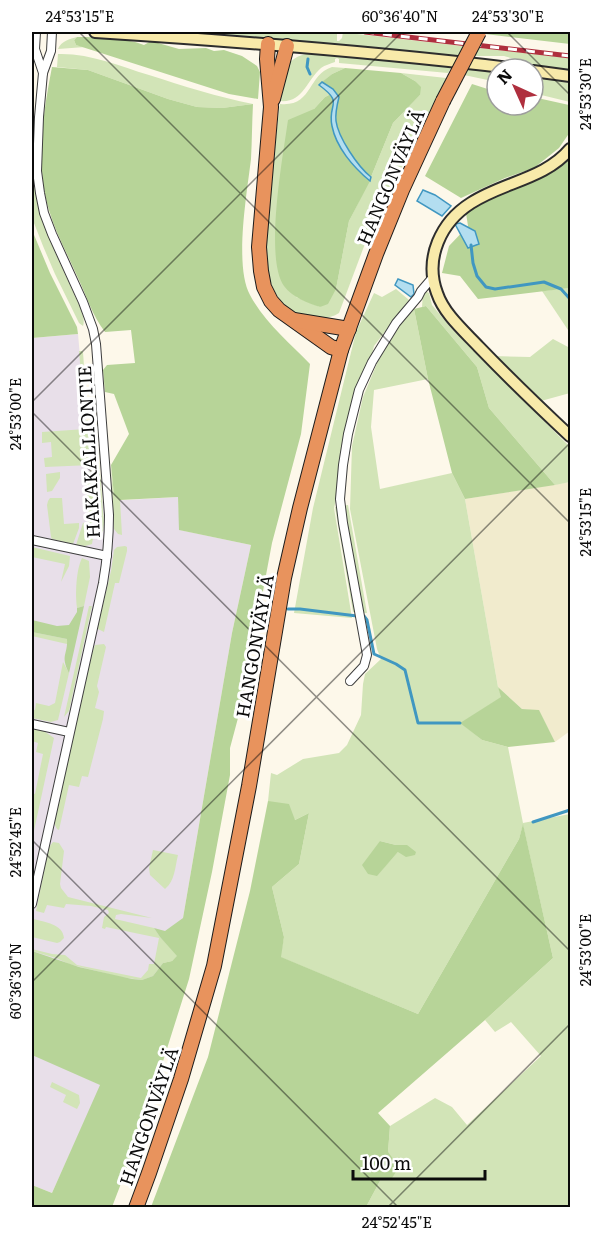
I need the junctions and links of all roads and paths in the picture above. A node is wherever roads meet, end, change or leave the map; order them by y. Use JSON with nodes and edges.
{"nodes":[{"id":1,"x":36,"y":32,"type":"edge"},
{"id":2,"x":52,"y":32,"type":"edge"},
{"id":3,"x":95,"y":32,"type":"edge"},
{"id":4,"x":479,"y":32,"type":"edge"},
{"id":5,"x":268,"y":44,"type":"junction"},
{"id":6,"x":287,"y":46,"type":"junction"},
{"id":7,"x":485,"y":65,"type":"edge"},
{"id":8,"x":43,"y":73,"type":"junction"},
{"id":9,"x":545,"y":73,"type":"edge"},
{"id":10,"x":570,"y":76,"type":"edge"},
{"id":11,"x":271,"y":107,"type":"junction"},
{"id":12,"x":570,"y":149,"type":"edge"},
{"id":13,"x":433,"y":277,"type":"junction"},
{"id":14,"x":294,"y":320,"type":"junction"},
{"id":15,"x":349,"y":329,"type":"junction"},
{"id":16,"x":341,"y":350,"type":"junction"},
{"id":17,"x":570,"y":436,"type":"edge"},
{"id":18,"x":32,"y":540,"type":"edge"},
{"id":19,"x":107,"y":556,"type":"junction"},
{"id":20,"x":350,"y":681,"type":"dead end"},
{"id":21,"x":32,"y":724,"type":"edge"},
{"id":22,"x":69,"y":732,"type":"junction"},
{"id":23,"x":35,"y":870,"type":"edge"},
{"id":24,"x":32,"y":904,"type":"edge"},
{"id":25,"x":136,"y":1208,"type":"edge"}],
"edges":[{"from":1,"to":8,"type":"street","name":"HAKAKALLIONTIE"},
{"from":2,"to":8,"type":"street","name":"HAKAKALLIONTIE"},
{"from":3,"to":5,"type":"street"},
{"from":4,"to":15,"type":"highway","name":"HANGONVÄYLÄ","bridge":true},
{"from":5,"to":6,"type":"street"},
{"from":5,"to":11,"type":"highway"},
{"from":6,"to":7,"type":"street"},
{"from":6,"to":11,"type":"highway"},
{"from":8,"to":19,"type":"street","name":"HAKAKALLIONTIE"},
{"from":9,"to":10,"type":"street"},
{"from":11,"to":14,"type":"highway"},
{"from":12,"to":13,"type":"street"},
{"from":13,"to":17,"type":"street"},
{"from":13,"to":20,"type":"street"},
{"from":14,"to":15,"type":"highway"},
{"from":14,"to":16,"type":"highway"},
{"from":15,"to":16,"type":"highway","name":"HANGONVÄYLÄ"},
{"from":16,"to":25,"type":"highway","name":"HANGONVÄYLÄ"},
{"from":18,"to":19,"type":"street"},
{"from":19,"to":22,"type":"street","name":"HAKAKALLIONTIE"},
{"from":21,"to":22,"type":"street"},
{"from":22,"to":23,"type":"street","name":"HAKAKALLIONTIE"},
{"from":23,"to":24,"type":"street","name":"HAKAKALLIONTIE"}]}
